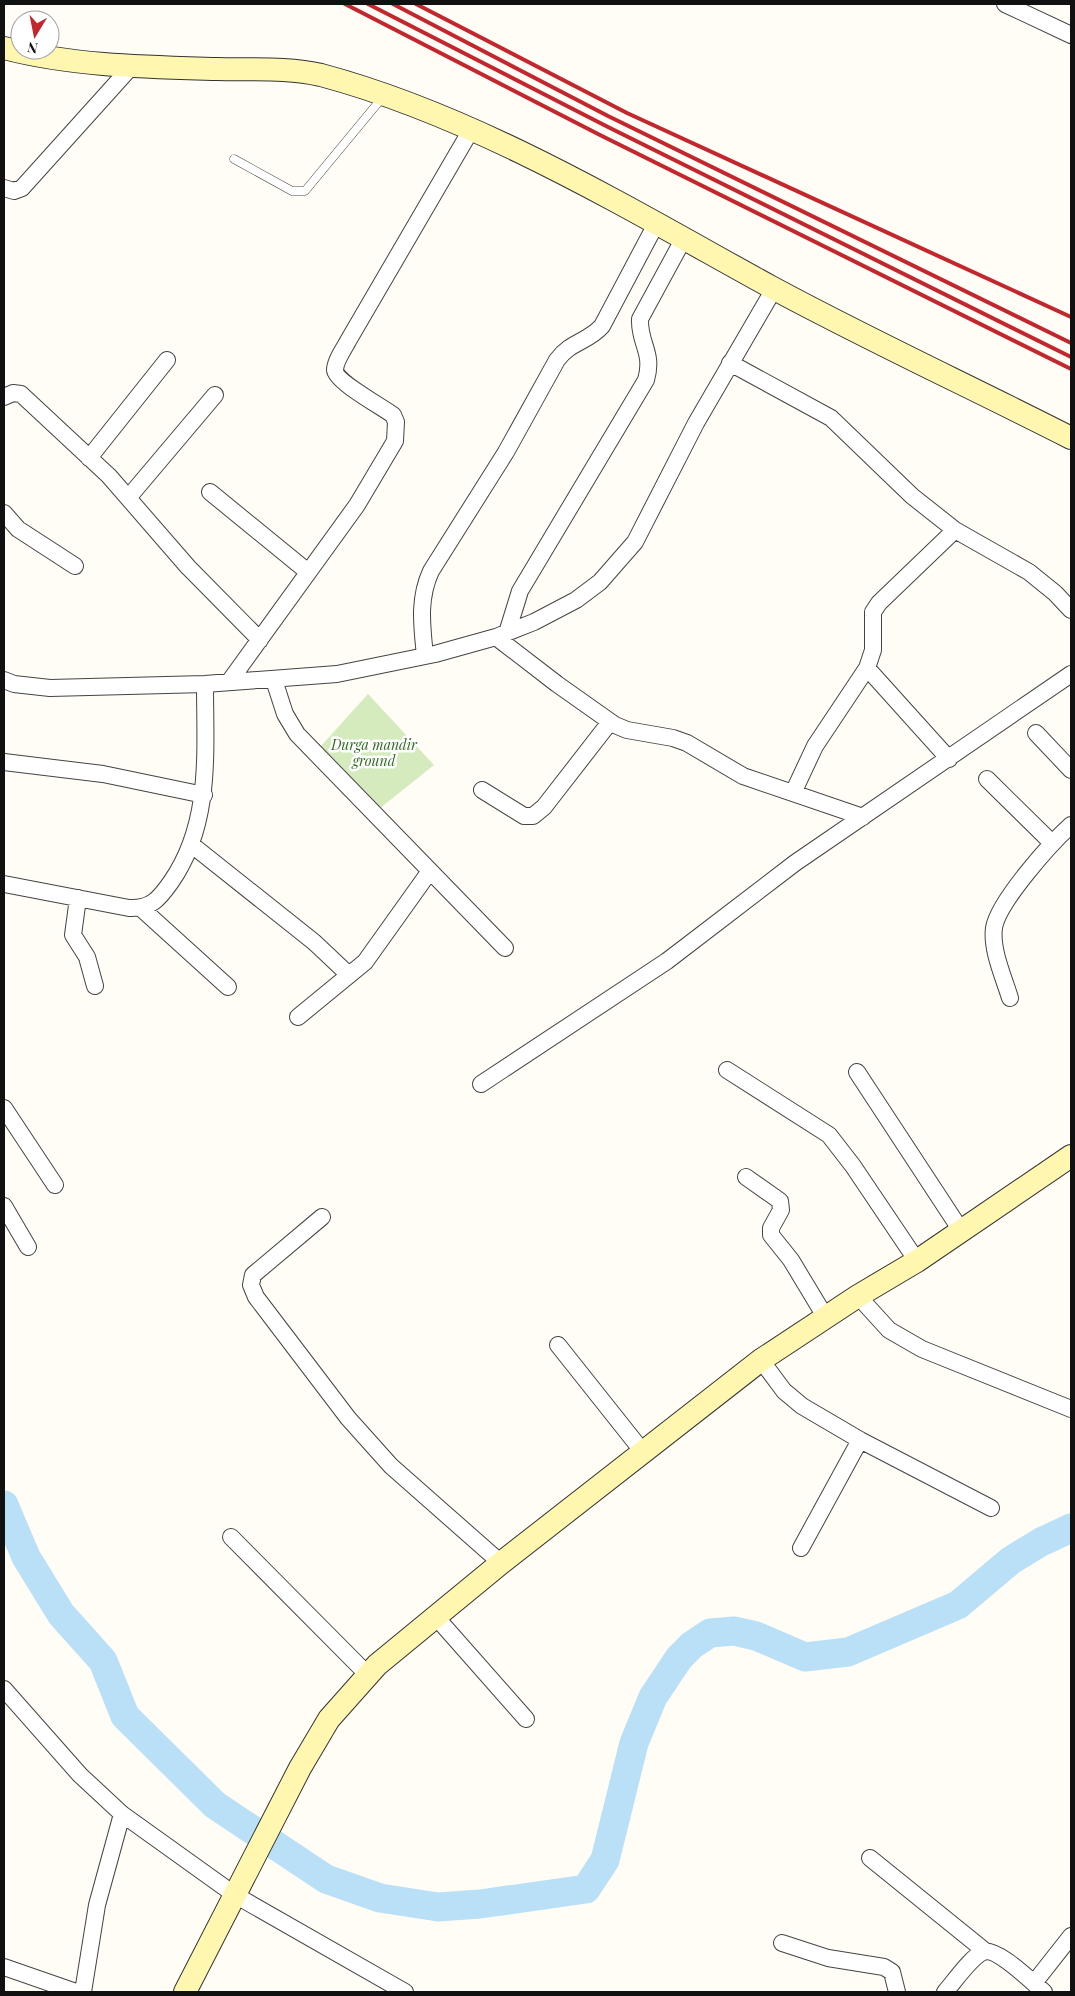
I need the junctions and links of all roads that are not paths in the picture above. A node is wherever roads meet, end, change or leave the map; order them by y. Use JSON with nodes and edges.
{"nodes":[{"id":1,"x":1005,"y":4,"type":"edge"},
{"id":2,"x":1071,"y":35,"type":"edge"},
{"id":3,"x":4,"y":48,"type":"edge"},
{"id":4,"x":131,"y":67,"type":"junction"},
{"id":5,"x":383,"y":96,"type":"junction"},
{"id":6,"x":471,"y":130,"type":"junction"},
{"id":7,"x":234,"y":159,"type":"dead end"},
{"id":8,"x":4,"y":188,"type":"edge"},
{"id":9,"x":656,"y":224,"type":"junction"},
{"id":10,"x":684,"y":238,"type":"junction"},
{"id":11,"x":774,"y":288,"type":"junction"},
{"id":12,"x":167,"y":360,"type":"dead end"},
{"id":13,"x":730,"y":363,"type":"junction"},
{"id":14,"x":215,"y":395,"type":"dead end"},
{"id":15,"x":4,"y":397,"type":"edge"},
{"id":16,"x":1071,"y":438,"type":"edge"},
{"id":17,"x":89,"y":458,"type":"junction"},
{"id":18,"x":210,"y":492,"type":"dead end"},
{"id":19,"x":128,"y":498,"type":"junction"},
{"id":20,"x":4,"y":513,"type":"edge"},
{"id":21,"x":955,"y":530,"type":"junction"},
{"id":22,"x":74,"y":566,"type":"dead end"},
{"id":23,"x":308,"y":572,"type":"junction"},
{"id":24,"x":1071,"y":610,"type":"edge"},
{"id":25,"x":502,"y":635,"type":"junction"},
{"id":26,"x":260,"y":640,"type":"junction"},
{"id":27,"x":424,"y":656,"type":"junction"},
{"id":28,"x":867,"y":668,"type":"junction"},
{"id":29,"x":1071,"y":674,"type":"edge"},
{"id":30,"x":4,"y":680,"type":"edge"},
{"id":31,"x":274,"y":680,"type":"junction"},
{"id":32,"x":229,"y":682,"type":"junction"},
{"id":33,"x":205,"y":684,"type":"junction"},
{"id":34,"x":610,"y":722,"type":"junction"},
{"id":35,"x":1036,"y":733,"type":"dead end"},
{"id":36,"x":949,"y":759,"type":"junction"},
{"id":37,"x":4,"y":762,"type":"edge"},
{"id":38,"x":1071,"y":770,"type":"edge"},
{"id":39,"x":987,"y":780,"type":"dead end"},
{"id":40,"x":482,"y":790,"type":"dead end"},
{"id":41,"x":793,"y":793,"type":"junction"},
{"id":42,"x":204,"y":795,"type":"junction"},
{"id":43,"x":863,"y":817,"type":"junction"},
{"id":44,"x":1071,"y":824,"type":"edge"},
{"id":45,"x":1052,"y":843,"type":"junction"},
{"id":46,"x":192,"y":844,"type":"junction"},
{"id":47,"x":430,"y":871,"type":"junction"},
{"id":48,"x":4,"y":884,"type":"edge"},
{"id":49,"x":78,"y":898,"type":"junction"},
{"id":50,"x":142,"y":909,"type":"junction"},
{"id":51,"x":505,"y":948,"type":"dead end"},
{"id":52,"x":349,"y":975,"type":"junction"},
{"id":53,"x":95,"y":986,"type":"dead end"},
{"id":54,"x":228,"y":987,"type":"dead end"},
{"id":55,"x":1010,"y":998,"type":"dead end"},
{"id":56,"x":298,"y":1017,"type":"dead end"},
{"id":57,"x":727,"y":1070,"type":"dead end"},
{"id":58,"x":857,"y":1072,"type":"dead end"},
{"id":59,"x":481,"y":1084,"type":"dead end"},
{"id":60,"x":4,"y":1111,"type":"edge"},
{"id":61,"x":1071,"y":1156,"type":"edge"},
{"id":62,"x":746,"y":1177,"type":"dead end"},
{"id":63,"x":55,"y":1185,"type":"dead end"},
{"id":64,"x":4,"y":1206,"type":"edge"},
{"id":65,"x":322,"y":1217,"type":"dead end"},
{"id":66,"x":962,"y":1232,"type":"junction"},
{"id":67,"x":28,"y":1247,"type":"dead end"},
{"id":68,"x":917,"y":1261,"type":"junction"},
{"id":69,"x":858,"y":1296,"type":"junction"},
{"id":70,"x":826,"y":1318,"type":"junction"},
{"id":71,"x":558,"y":1345,"type":"dead end"},
{"id":72,"x":761,"y":1360,"type":"junction"},
{"id":73,"x":1071,"y":1409,"type":"edge"},
{"id":74,"x":860,"y":1440,"type":"junction"},
{"id":75,"x":643,"y":1452,"type":"junction"},
{"id":76,"x":992,"y":1508,"type":"dead end"},
{"id":77,"x":231,"y":1536,"type":"dead end"},
{"id":78,"x":800,"y":1548,"type":"dead end"},
{"id":79,"x":502,"y":1563,"type":"junction"},
{"id":80,"x":436,"y":1617,"type":"junction"},
{"id":81,"x":368,"y":1675,"type":"junction"},
{"id":82,"x":4,"y":1689,"type":"edge"},
{"id":83,"x":526,"y":1719,"type":"dead end"},
{"id":84,"x":122,"y":1814,"type":"junction"},
{"id":85,"x":870,"y":1858,"type":"dead end"},
{"id":86,"x":235,"y":1895,"type":"junction"},
{"id":87,"x":1071,"y":1936,"type":"edge"},
{"id":88,"x":782,"y":1943,"type":"dead end"},
{"id":89,"x":985,"y":1951,"type":"junction"},
{"id":90,"x":4,"y":1967,"type":"edge"},
{"id":91,"x":1039,"y":1988,"type":"edge"},
{"id":92,"x":76,"y":1992,"type":"edge"},
{"id":93,"x":83,"y":1992,"type":"edge"},
{"id":94,"x":185,"y":1992,"type":"edge"},
{"id":95,"x":405,"y":1992,"type":"edge"},
{"id":96,"x":897,"y":1992,"type":"edge"},
{"id":97,"x":945,"y":1992,"type":"edge"}],
"edges":[{"from":1,"to":2,"type":"street"},
{"from":3,"to":4,"type":"street"},
{"from":4,"to":5,"type":"street"},
{"from":4,"to":8,"type":"street"},
{"from":5,"to":6,"type":"street"},
{"from":5,"to":7,"type":"lane"},
{"from":6,"to":9,"type":"street"},
{"from":6,"to":23,"type":"street"},
{"from":9,"to":10,"type":"street"},
{"from":9,"to":27,"type":"street"},
{"from":10,"to":11,"type":"street"},
{"from":10,"to":25,"type":"street"},
{"from":11,"to":13,"type":"street"},
{"from":11,"to":16,"type":"street"},
{"from":12,"to":17,"type":"street"},
{"from":13,"to":21,"type":"street"},
{"from":13,"to":25,"type":"street"},
{"from":14,"to":19,"type":"street"},
{"from":15,"to":17,"type":"street"},
{"from":17,"to":19,"type":"street"},
{"from":18,"to":23,"type":"street"},
{"from":19,"to":26,"type":"street"},
{"from":20,"to":22,"type":"street"},
{"from":21,"to":24,"type":"street"},
{"from":21,"to":28,"type":"street"},
{"from":23,"to":26,"type":"street"},
{"from":25,"to":27,"type":"street"},
{"from":25,"to":34,"type":"street"},
{"from":26,"to":32,"type":"street"},
{"from":27,"to":31,"type":"street"},
{"from":28,"to":36,"type":"street"},
{"from":28,"to":41,"type":"street"},
{"from":29,"to":36,"type":"street"},
{"from":30,"to":33,"type":"street"},
{"from":31,"to":32,"type":"street"},
{"from":31,"to":47,"type":"street"},
{"from":32,"to":33,"type":"street"},
{"from":33,"to":42,"type":"street"},
{"from":34,"to":40,"type":"street"},
{"from":34,"to":41,"type":"street"},
{"from":35,"to":38,"type":"street"},
{"from":36,"to":43,"type":"street"},
{"from":37,"to":42,"type":"street"},
{"from":39,"to":45,"type":"street"},
{"from":41,"to":43,"type":"street"},
{"from":42,"to":46,"type":"street"},
{"from":43,"to":59,"type":"street"},
{"from":44,"to":45,"type":"street"},
{"from":45,"to":55,"type":"street"},
{"from":46,"to":50,"type":"street"},
{"from":46,"to":52,"type":"street"},
{"from":47,"to":51,"type":"street"},
{"from":47,"to":52,"type":"street"},
{"from":48,"to":49,"type":"street"},
{"from":49,"to":50,"type":"street"},
{"from":49,"to":53,"type":"street"},
{"from":50,"to":54,"type":"street"},
{"from":52,"to":56,"type":"street"},
{"from":57,"to":68,"type":"street"},
{"from":58,"to":66,"type":"street"},
{"from":60,"to":63,"type":"street"},
{"from":61,"to":66,"type":"street"},
{"from":62,"to":70,"type":"street"},
{"from":64,"to":67,"type":"street"},
{"from":65,"to":79,"type":"street"},
{"from":66,"to":68,"type":"street"},
{"from":68,"to":69,"type":"street"},
{"from":69,"to":70,"type":"street"},
{"from":69,"to":73,"type":"street"},
{"from":70,"to":72,"type":"street"},
{"from":71,"to":75,"type":"street"},
{"from":72,"to":74,"type":"street"},
{"from":72,"to":75,"type":"street"},
{"from":74,"to":76,"type":"street"},
{"from":74,"to":78,"type":"street"},
{"from":75,"to":79,"type":"street"},
{"from":77,"to":81,"type":"street"},
{"from":79,"to":80,"type":"street"},
{"from":80,"to":81,"type":"street"},
{"from":80,"to":83,"type":"street"},
{"from":81,"to":86,"type":"street"},
{"from":82,"to":84,"type":"street"},
{"from":84,"to":86,"type":"street"},
{"from":84,"to":93,"type":"street"},
{"from":85,"to":89,"type":"street"},
{"from":86,"to":94,"type":"street"},
{"from":86,"to":95,"type":"street"},
{"from":87,"to":91,"type":"street"},
{"from":88,"to":96,"type":"street"},
{"from":89,"to":91,"type":"street"},
{"from":89,"to":97,"type":"street"},
{"from":90,"to":92,"type":"street"}]}
